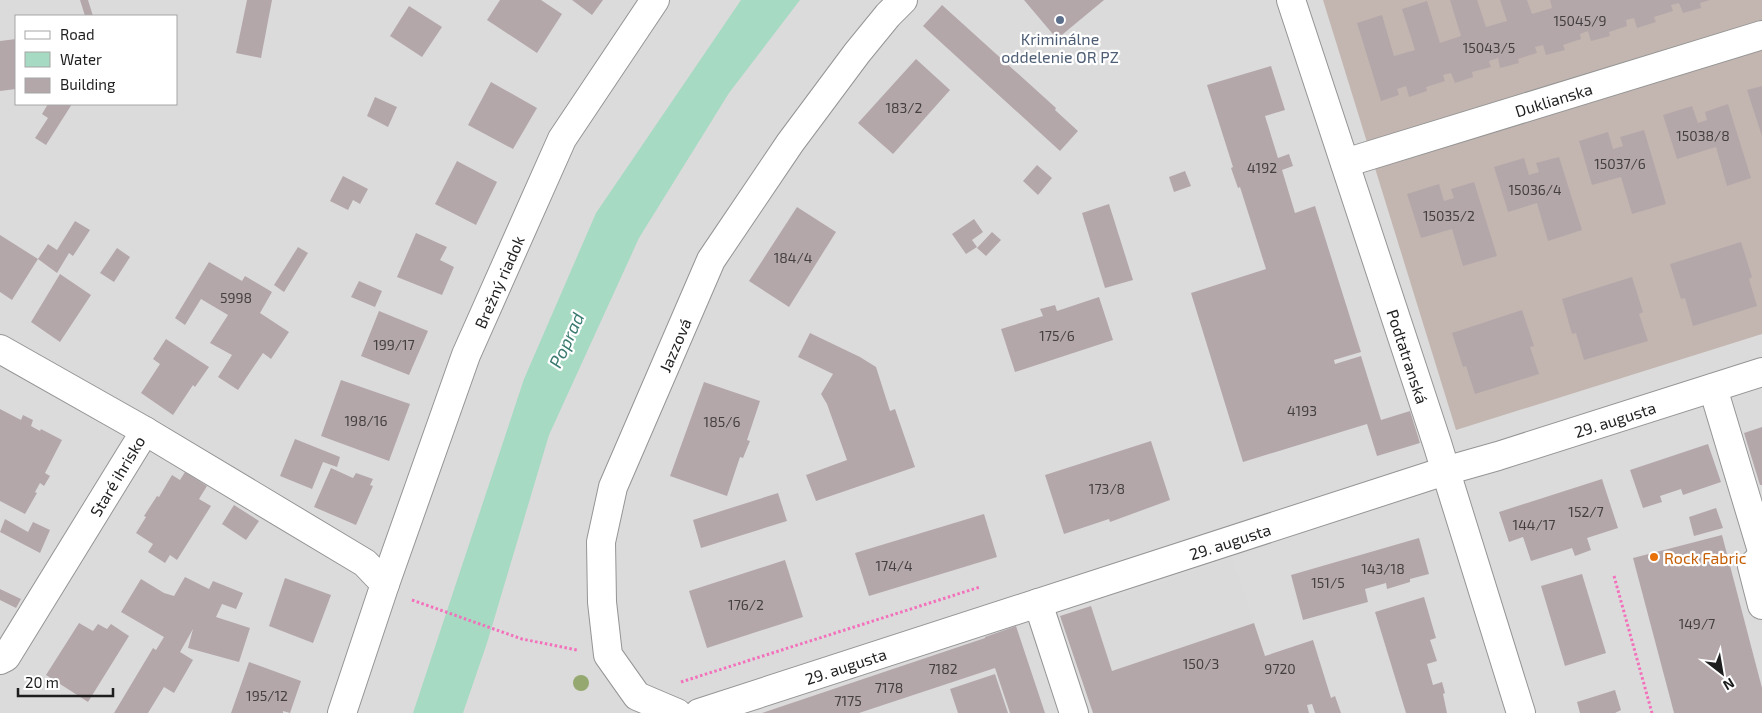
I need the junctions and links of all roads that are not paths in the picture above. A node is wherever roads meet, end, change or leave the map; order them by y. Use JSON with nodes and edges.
{"nodes":[{"id":1,"x":655,"y":0,"type":"edge"},
{"id":2,"x":903,"y":0,"type":"edge"},
{"id":3,"x":1291,"y":0,"type":"edge"},
{"id":4,"x":1762,"y":35,"type":"edge"},
{"id":5,"x":1345,"y":164,"type":"junction"},
{"id":6,"x":0,"y":349,"type":"edge"},
{"id":7,"x":1762,"y":372,"type":"edge"},
{"id":8,"x":1714,"y":388,"type":"junction"},
{"id":9,"x":145,"y":431,"type":"junction"},
{"id":10,"x":1445,"y":471,"type":"junction"},
{"id":11,"x":1762,"y":551,"type":"edge"},
{"id":12,"x":1762,"y":557,"type":"edge"},
{"id":13,"x":385,"y":584,"type":"junction"},
{"id":14,"x":1038,"y":603,"type":"junction"},
{"id":15,"x":1762,"y":604,"type":"edge"},
{"id":16,"x":0,"y":660,"type":"edge"},
{"id":17,"x":342,"y":713,"type":"edge"},
{"id":18,"x":677,"y":713,"type":"edge"},
{"id":19,"x":699,"y":713,"type":"edge"},
{"id":20,"x":1074,"y":713,"type":"edge"},
{"id":21,"x":1521,"y":713,"type":"edge"}],
"edges":[{"from":1,"to":13,"type":"street","name":"Brežný riadok"},
{"from":2,"to":18,"type":"street","name":"Jazzová"},
{"from":3,"to":5,"type":"street","name":"Podtatranská"},
{"from":4,"to":5,"type":"street","name":"Duklianska"},
{"from":5,"to":10,"type":"street","name":"Podtatranská"},
{"from":6,"to":9,"type":"street","name":"Staré ihrisko"},
{"from":7,"to":8,"type":"street","name":"29. augusta"},
{"from":8,"to":10,"type":"street","name":"29. augusta"},
{"from":8,"to":11,"type":"street"},
{"from":9,"to":13,"type":"street"},
{"from":9,"to":16,"type":"street","name":"Staré ihrisko"},
{"from":10,"to":14,"type":"street","name":"29. augusta"},
{"from":10,"to":21,"type":"street","name":"Podtatranská"},
{"from":12,"to":15,"type":"street"},
{"from":13,"to":17,"type":"street","name":"Brežný riadok"},
{"from":14,"to":19,"type":"street","name":"29. augusta"},
{"from":14,"to":20,"type":"street"}]}
